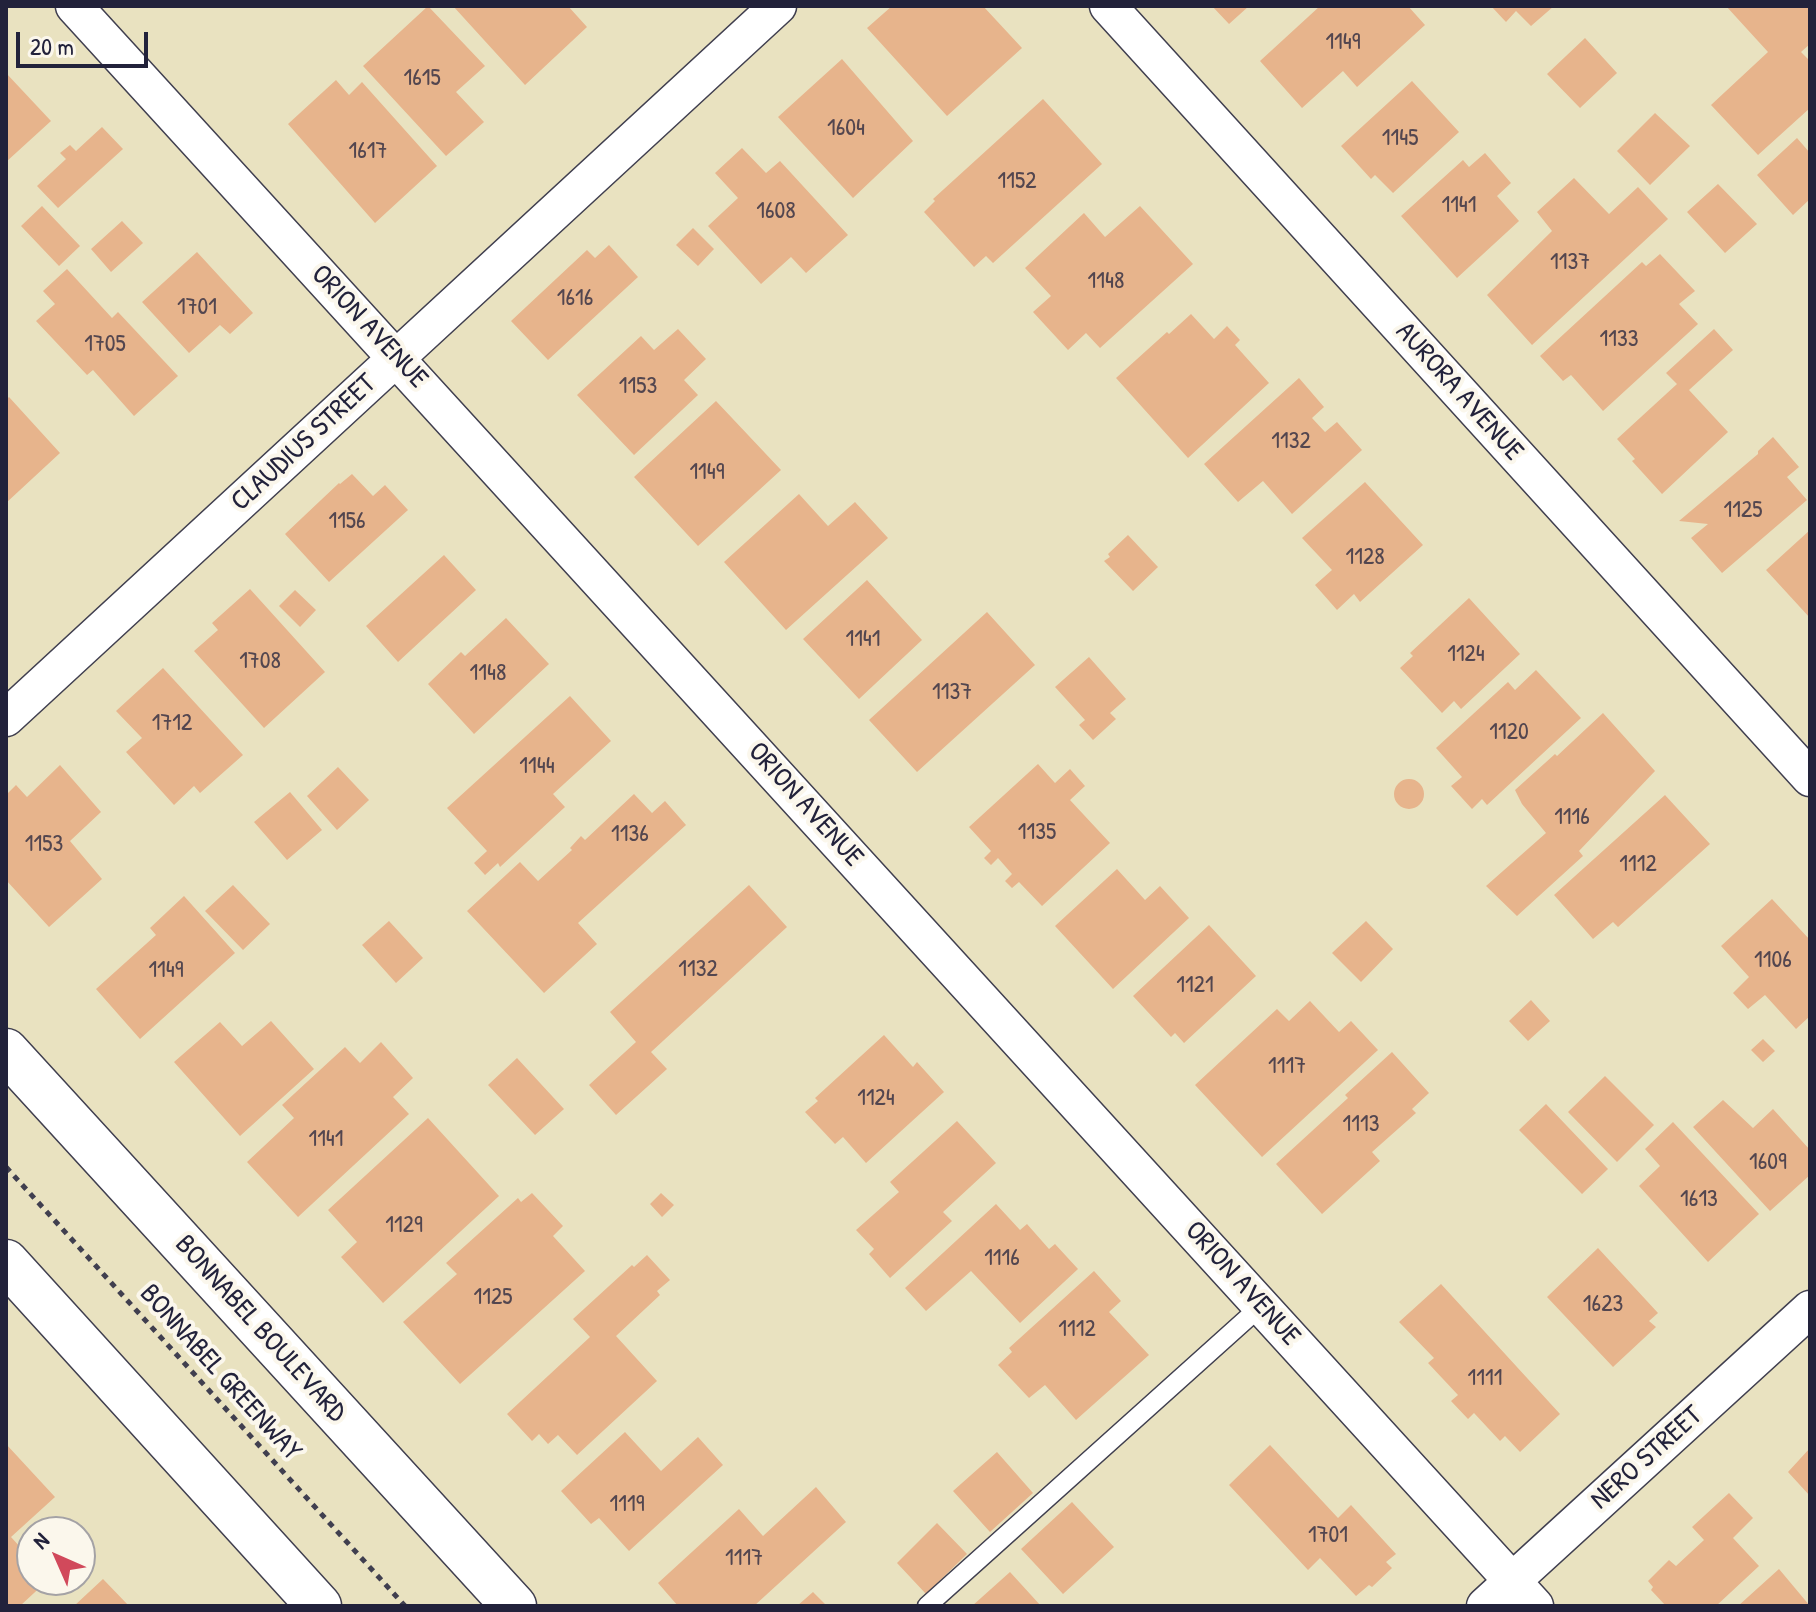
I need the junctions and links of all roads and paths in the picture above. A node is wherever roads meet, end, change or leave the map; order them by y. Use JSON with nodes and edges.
{"nodes":[{"id":1,"x":74,"y":6,"type":"edge"},
{"id":2,"x":778,"y":6,"type":"edge"},
{"id":3,"x":1108,"y":6,"type":"edge"},
{"id":4,"x":397,"y":357,"type":"junction"},
{"id":5,"x":6,"y":718,"type":"edge"},
{"id":6,"x":1810,"y":778,"type":"edge"},
{"id":7,"x":6,"y":1051,"type":"edge"},
{"id":8,"x":6,"y":1167,"type":"edge"},
{"id":9,"x":6,"y":1262,"type":"edge"},
{"id":10,"x":1261,"y":1306,"type":"junction"},
{"id":11,"x":1810,"y":1309,"type":"edge"},
{"id":12,"x":1524,"y":1594,"type":"edge"},
{"id":13,"x":319,"y":1606,"type":"edge"},
{"id":14,"x":405,"y":1606,"type":"edge"},
{"id":15,"x":514,"y":1606,"type":"edge"},
{"id":16,"x":927,"y":1606,"type":"edge"},
{"id":17,"x":1485,"y":1606,"type":"edge"}],
"edges":[{"from":1,"to":4,"type":"street","name":"ORION AVENUE"},
{"from":2,"to":4,"type":"street","name":"CLAUDIUS STREET"},
{"from":3,"to":6,"type":"street","name":"AURORA AVENUE"},
{"from":4,"to":5,"type":"street","name":"CLAUDIUS STREET"},
{"from":4,"to":10,"type":"street","name":"ORION AVENUE"},
{"from":7,"to":15,"type":"main road","name":"BONNABEL BOULEVARD"},
{"from":8,"to":14,"type":"path","name":"BONNABEL GREENWAY"},
{"from":9,"to":13,"type":"main road"},
{"from":10,"to":12,"type":"street","name":"ORION AVENUE"},
{"from":10,"to":16,"type":"lane"},
{"from":11,"to":12,"type":"street","name":"NERO STREET"},
{"from":12,"to":17,"type":"street","name":"NERO STREET"}]}
